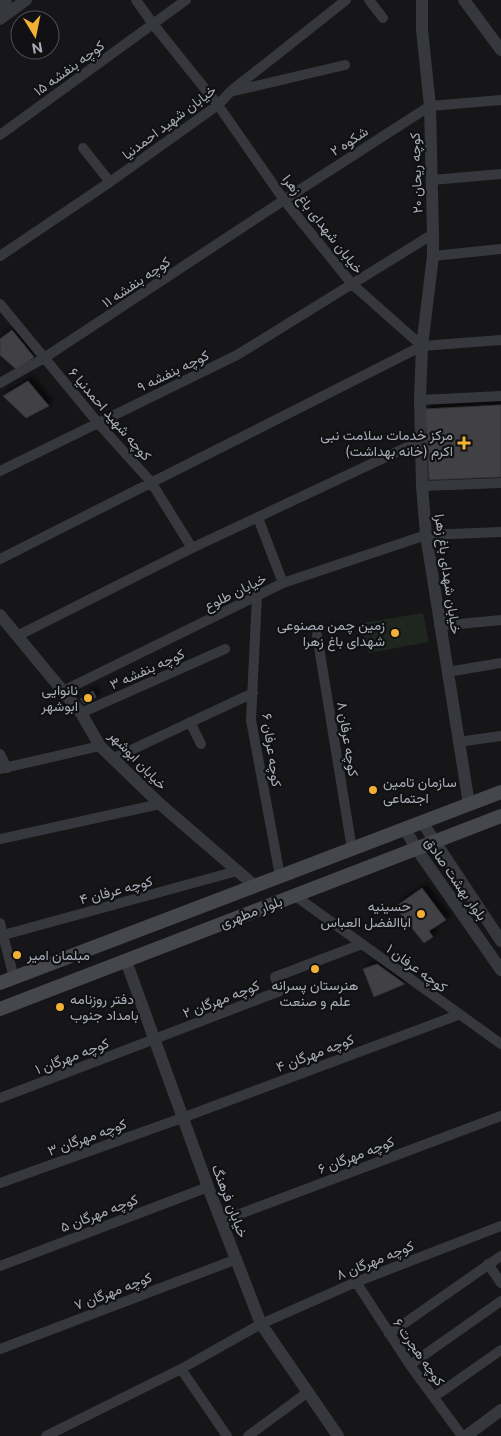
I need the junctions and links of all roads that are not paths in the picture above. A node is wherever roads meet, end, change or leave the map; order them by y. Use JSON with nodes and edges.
{"nodes":[{"id":1,"x":6,"y":0,"type":"edge"},
{"id":2,"x":26,"y":0,"type":"edge"},
{"id":3,"x":136,"y":0,"type":"edge"},
{"id":4,"x":186,"y":0,"type":"edge"},
{"id":5,"x":346,"y":0,"type":"edge"},
{"id":6,"x":369,"y":0,"type":"edge"},
{"id":7,"x":422,"y":0,"type":"edge"},
{"id":8,"x":464,"y":0,"type":"edge"},
{"id":9,"x":0,"y":5,"type":"edge"},
{"id":10,"x":383,"y":18,"type":"dead end"},
{"id":11,"x":0,"y":19,"type":"edge"},
{"id":12,"x":153,"y":24,"type":"junction"},
{"id":13,"x":501,"y":50,"type":"edge"},
{"id":14,"x":344,"y":65,"type":"dead end"},
{"id":15,"x":231,"y":91,"type":"junction"},
{"id":16,"x":501,"y":100,"type":"edge"},
{"id":17,"x":218,"y":105,"type":"junction"},
{"id":18,"x":430,"y":106,"type":"junction"},
{"id":19,"x":0,"y":135,"type":"edge"},
{"id":20,"x":83,"y":148,"type":"dead end"},
{"id":21,"x":501,"y":174,"type":"edge"},
{"id":22,"x":432,"y":180,"type":"junction"},
{"id":23,"x":110,"y":182,"type":"junction"},
{"id":24,"x":284,"y":200,"type":"junction"},
{"id":25,"x":433,"y":234,"type":"junction"},
{"id":26,"x":501,"y":250,"type":"edge"},
{"id":27,"x":0,"y":256,"type":"edge"},
{"id":28,"x":433,"y":256,"type":"junction"},
{"id":29,"x":352,"y":284,"type":"junction"},
{"id":30,"x":0,"y":304,"type":"edge"},
{"id":31,"x":501,"y":340,"type":"edge"},
{"id":32,"x":422,"y":346,"type":"junction"},
{"id":33,"x":44,"y":358,"type":"junction"},
{"id":34,"x":0,"y":382,"type":"edge"},
{"id":35,"x":501,"y":396,"type":"edge"},
{"id":36,"x":420,"y":400,"type":"junction"},
{"id":37,"x":98,"y":423,"type":"junction"},
{"id":38,"x":420,"y":441,"type":"junction"},
{"id":39,"x":0,"y":472,"type":"edge"},
{"id":40,"x":151,"y":482,"type":"junction"},
{"id":41,"x":501,"y":483,"type":"edge"},
{"id":42,"x":422,"y":486,"type":"junction"},
{"id":43,"x":258,"y":518,"type":"junction"},
{"id":44,"x":501,"y":532,"type":"edge"},
{"id":45,"x":426,"y":535,"type":"junction"},
{"id":46,"x":192,"y":548,"type":"junction"},
{"id":47,"x":0,"y":559,"type":"edge"},
{"id":48,"x":283,"y":583,"type":"junction"},
{"id":49,"x":257,"y":596,"type":"junction"},
{"id":50,"x":0,"y":615,"type":"edge"},
{"id":51,"x":501,"y":620,"type":"edge"},
{"id":52,"x":439,"y":626,"type":"junction"},
{"id":53,"x":317,"y":635,"type":"dead end"},
{"id":54,"x":17,"y":636,"type":"junction"},
{"id":55,"x":225,"y":649,"type":"dead end"},
{"id":56,"x":501,"y":663,"type":"edge"},
{"id":57,"x":447,"y":672,"type":"junction"},
{"id":58,"x":63,"y":691,"type":"junction"},
{"id":59,"x":253,"y":693,"type":"junction"},
{"id":60,"x":81,"y":713,"type":"junction"},
{"id":61,"x":190,"y":722,"type":"junction"},
{"id":62,"x":501,"y":736,"type":"edge"},
{"id":63,"x":458,"y":742,"type":"junction"},
{"id":64,"x":201,"y":744,"type":"dead end"},
{"id":65,"x":100,"y":746,"type":"junction"},
{"id":66,"x":0,"y":754,"type":"edge"},
{"id":67,"x":114,"y":758,"type":"junction"},
{"id":68,"x":3,"y":768,"type":"edge"},
{"id":69,"x":501,"y":792,"type":"edge"},
{"id":70,"x":160,"y":804,"type":"junction"},
{"id":71,"x":469,"y":804,"type":"junction"},
{"id":72,"x":501,"y":816,"type":"edge"},
{"id":73,"x":422,"y":822,"type":"junction"},
{"id":74,"x":405,"y":829,"type":"junction"},
{"id":75,"x":0,"y":839,"type":"edge"},
{"id":76,"x":433,"y":841,"type":"junction"},
{"id":77,"x":416,"y":848,"type":"junction"},
{"id":78,"x":352,"y":849,"type":"junction"},
{"id":79,"x":237,"y":871,"type":"junction"},
{"id":80,"x":280,"y":876,"type":"junction"},
{"id":81,"x":255,"y":886,"type":"junction"},
{"id":82,"x":294,"y":895,"type":"junction"},
{"id":83,"x":0,"y":923,"type":"edge"},
{"id":84,"x":2,"y":936,"type":"edge"},
{"id":85,"x":501,"y":941,"type":"edge"},
{"id":86,"x":362,"y":944,"type":"junction"},
{"id":87,"x":126,"y":961,"type":"junction"},
{"id":88,"x":501,"y":970,"type":"edge"},
{"id":89,"x":14,"y":978,"type":"junction"},
{"id":90,"x":0,"y":983,"type":"edge"},
{"id":91,"x":0,"y":1008,"type":"edge"},
{"id":92,"x":458,"y":1014,"type":"junction"},
{"id":93,"x":501,"y":1030,"type":"edge"},
{"id":94,"x":491,"y":1037,"type":"junction"},
{"id":95,"x":154,"y":1039,"type":"junction"},
{"id":96,"x":501,"y":1044,"type":"edge"},
{"id":97,"x":0,"y":1098,"type":"edge"},
{"id":98,"x":501,"y":1116,"type":"edge"},
{"id":99,"x":182,"y":1118,"type":"junction"},
{"id":100,"x":0,"y":1183,"type":"edge"},
{"id":101,"x":208,"y":1187,"type":"junction"},
{"id":102,"x":222,"y":1221,"type":"junction"},
{"id":103,"x":501,"y":1226,"type":"edge"},
{"id":104,"x":501,"y":1256,"type":"edge"},
{"id":105,"x":237,"y":1259,"type":"junction"},
{"id":106,"x":488,"y":1264,"type":"junction"},
{"id":107,"x":0,"y":1266,"type":"edge"},
{"id":108,"x":356,"y":1282,"type":"junction"},
{"id":109,"x":501,"y":1283,"type":"edge"},
{"id":110,"x":501,"y":1302,"type":"edge"},
{"id":111,"x":261,"y":1324,"type":"junction"},
{"id":112,"x":389,"y":1334,"type":"junction"},
{"id":113,"x":0,"y":1349,"type":"edge"},
{"id":114,"x":501,"y":1350,"type":"edge"},
{"id":115,"x":410,"y":1365,"type":"junction"},
{"id":116,"x":181,"y":1369,"type":"junction"},
{"id":117,"x":308,"y":1392,"type":"junction"},
{"id":118,"x":434,"y":1397,"type":"junction"},
{"id":119,"x":501,"y":1410,"type":"edge"},
{"id":120,"x":46,"y":1436,"type":"edge"},
{"id":121,"x":227,"y":1436,"type":"edge"},
{"id":122,"x":248,"y":1436,"type":"edge"},
{"id":123,"x":338,"y":1436,"type":"edge"},
{"id":124,"x":462,"y":1436,"type":"edge"},
{"id":125,"x":466,"y":1436,"type":"edge"}],
"edges":[{"from":1,"to":9,"type":"street"},
{"from":2,"to":11,"type":"street"},
{"from":3,"to":12,"type":"street","name":"خیابان شهدای باغ زهرا"},
{"from":4,"to":12,"type":"street","name":"کوچه بنفشه ١۵"},
{"from":5,"to":15,"type":"street","name":"خیابان شهید احمدنیا"},
{"from":6,"to":10,"type":"street"},
{"from":7,"to":18,"type":"street","name":"کوچه ریحان ۲۰"},
{"from":8,"to":13,"type":"street"},
{"from":12,"to":17,"type":"street","name":"خیابان شهدای باغ زهرا"},
{"from":12,"to":19,"type":"street","name":"کوچه بنفشه ١۵"},
{"from":14,"to":15,"type":"street"},
{"from":15,"to":17,"type":"street","name":"خیابان شهید احمدنیا"},
{"from":16,"to":18,"type":"street"},
{"from":17,"to":23,"type":"street","name":"خیابان شهید احمدنیا"},
{"from":17,"to":24,"type":"street","name":"خیابان شهدای باغ زهرا"},
{"from":18,"to":22,"type":"street","name":"کوچه ریحان ۲۰"},
{"from":18,"to":24,"type":"street","name":"شکوه ۲"},
{"from":20,"to":23,"type":"street"},
{"from":21,"to":22,"type":"street"},
{"from":22,"to":25,"type":"street","name":"کوچه ریحان ۲۰"},
{"from":23,"to":27,"type":"street","name":"خیابان شهید احمدنیا"},
{"from":24,"to":29,"type":"street","name":"خیابان شهدای باغ زهرا"},
{"from":24,"to":33,"type":"street","name":"کوچه بنفشه ۱۱"},
{"from":25,"to":28,"type":"street","name":"کوچه ریحان ۲۰"},
{"from":25,"to":29,"type":"street","name":"کوچه بنفشه ۹"},
{"from":26,"to":28,"type":"street"},
{"from":28,"to":32,"type":"street","name":"کوچه ریحان ۲۰"},
{"from":29,"to":32,"type":"street","name":"خیابان شهدای باغ زهرا"},
{"from":29,"to":37,"type":"street","name":"کوچه بنفشه ۹"},
{"from":30,"to":33,"type":"street","name":"کوچه شهید احمدنیا ۶"},
{"from":31,"to":32,"type":"street"},
{"from":32,"to":36,"type":"street","name":"خیابان شهدای باغ‌ زهرا"},
{"from":32,"to":40,"type":"street"},
{"from":33,"to":34,"type":"street","name":"کوچه بنفشه ۱۱"},
{"from":33,"to":37,"type":"street","name":"کوچه شهید احمدنیا ۶"},
{"from":35,"to":36,"type":"street"},
{"from":36,"to":38,"type":"street","name":"خیابان شهدای باغ‌ زهرا"},
{"from":37,"to":39,"type":"street","name":"کوچه بنفشه ۹"},
{"from":37,"to":40,"type":"street","name":"کوچه شهید احمدنیا ۶"},
{"from":38,"to":42,"type":"street","name":"خیابان شهدای باغ‌ زهرا"},
{"from":38,"to":43,"type":"street"},
{"from":40,"to":46,"type":"street","name":"کوچه شهید احمدنیا ۶"},
{"from":40,"to":47,"type":"street"},
{"from":41,"to":42,"type":"street"},
{"from":42,"to":45,"type":"street","name":"خیابان شهدای باغ‌ زهرا"},
{"from":43,"to":46,"type":"street"},
{"from":43,"to":48,"type":"street"},
{"from":44,"to":45,"type":"street","name":"خیابان طلوع"},
{"from":45,"to":48,"type":"street","name":"خیابان طلوع"},
{"from":45,"to":52,"type":"street","name":"خیابان شهدای باغ‌ زهرا"},
{"from":46,"to":54,"type":"street"},
{"from":48,"to":49,"type":"street","name":"خیابان طلوع"},
{"from":49,"to":58,"type":"street","name":"خیابان طلوع"},
{"from":49,"to":59,"type":"street","name":"کوچه عرفان ۶"},
{"from":50,"to":54,"type":"street","name":"خیابان ابوشهر"},
{"from":51,"to":52,"type":"street"},
{"from":52,"to":57,"type":"street","name":"خیابان شهدای باغ‌ زهرا"},
{"from":53,"to":78,"type":"street","name":"کوچه عرفان ۸"},
{"from":54,"to":58,"type":"street","name":"خیابان ابوشهر"},
{"from":55,"to":60,"type":"street","name":"کوچه بنفشه ۳"},
{"from":56,"to":57,"type":"street"},
{"from":57,"to":63,"type":"street","name":"خیابان شهدای باغ‌ زهرا"},
{"from":58,"to":60,"type":"street","name":"خیابان ابوشهر"},
{"from":59,"to":61,"type":"street"},
{"from":59,"to":80,"type":"street","name":"کوچه عرفان ۶"},
{"from":60,"to":65,"type":"street","name":"خیابان ابوشهر"},
{"from":61,"to":64,"type":"street"},
{"from":61,"to":67,"type":"street"},
{"from":62,"to":63,"type":"street"},
{"from":63,"to":71,"type":"street","name":"خیابان شهدای باغ‌ زهرا"},
{"from":65,"to":67,"type":"street","name":"خیابان ابوشهر"},
{"from":65,"to":68,"type":"street"},
{"from":66,"to":68,"type":"street"},
{"from":67,"to":70,"type":"street","name":"خیابان ابوشهر"},
{"from":69,"to":71,"type":"main road","name":"بلوار مطهری"},
{"from":70,"to":75,"type":"street"},
{"from":70,"to":79,"type":"street","name":"خیابان ابوشهر"},
{"from":71,"to":73,"type":"main road","name":"بلوار مطهری"},
{"from":72,"to":76,"type":"main road","name":"بلوار مطهری"},
{"from":73,"to":74,"type":"main road","name":"بلوار مطهری"},
{"from":73,"to":76,"type":"street","name":"بلوار بهشت صادق"},
{"from":74,"to":77,"type":"street","name":"بلوار بهشت صادق"},
{"from":74,"to":78,"type":"main road","name":"بلوار مطهری"},
{"from":76,"to":77,"type":"main road","name":"بلوار مطهری"},
{"from":76,"to":85,"type":"street","name":"بلوار بهشت صادق"},
{"from":77,"to":82,"type":"main road","name":"بلوار مطهری"},
{"from":77,"to":88,"type":"street","name":"بلوار بهشت صادق"},
{"from":78,"to":80,"type":"main road","name":"بلوار مطهری"},
{"from":79,"to":81,"type":"street","name":"خیابان ابوشهر"},
{"from":79,"to":84,"type":"street","name":"کوچه عرفان ۴"},
{"from":80,"to":81,"type":"main road","name":"بلوار مطهری"},
{"from":81,"to":89,"type":"main road","name":"بلوار مطهری"},
{"from":82,"to":86,"type":"street","name":"کوچه عرفان ۱"},
{"from":82,"to":87,"type":"main road","name":"بلوار مطهری"},
{"from":83,"to":84,"type":"street"},
{"from":84,"to":89,"type":"street"},
{"from":86,"to":92,"type":"street","name":"کوچه عرفان ۱"},
{"from":86,"to":95,"type":"street","name":"کوچه مهرگان ۲"},
{"from":87,"to":91,"type":"main road","name":"بلوار مطهری"},
{"from":87,"to":95,"type":"street","name":"خیابان فرهنگ"},
{"from":89,"to":90,"type":"main road","name":"بلوار مطهری"},
{"from":92,"to":94,"type":"street","name":"کوچه عرفان ۱"},
{"from":92,"to":99,"type":"street","name":"کوچه مهرگان ۴"},
{"from":93,"to":94,"type":"street"},
{"from":94,"to":96,"type":"street","name":"کوچه عرفان ۱"},
{"from":95,"to":97,"type":"street","name":"کوچه مهرگان ۱"},
{"from":95,"to":99,"type":"street","name":"خیابان فرهنگ"},
{"from":98,"to":102,"type":"street","name":"کوچه مهرگان ۶"},
{"from":99,"to":100,"type":"street","name":"کوچه مهرگان ۳"},
{"from":99,"to":101,"type":"street","name":"خیابان فرهنگ"},
{"from":101,"to":102,"type":"street","name":"خیابان فرهنگ"},
{"from":101,"to":107,"type":"street","name":"کوچه مهرگان ۵"},
{"from":102,"to":105,"type":"street","name":"خیابان فرهنگ"},
{"from":103,"to":108,"type":"street","name":"کوچه مهرگان ۸"},
{"from":104,"to":106,"type":"street"},
{"from":105,"to":111,"type":"street","name":"خیابان فرهنگ"},
{"from":105,"to":113,"type":"street","name":"کوچه مهرگان ۷"},
{"from":106,"to":109,"type":"street"},
{"from":106,"to":112,"type":"street"},
{"from":108,"to":111,"type":"street","name":"کوچه مهرگان ۸"},
{"from":108,"to":112,"type":"street","name":"کوچه هجرت ۶"},
{"from":110,"to":115,"type":"street"},
{"from":111,"to":116,"type":"street","name":"کوچه مهرگان ۸"},
{"from":111,"to":117,"type":"street","name":"خیابان فرهنگ"},
{"from":112,"to":115,"type":"street","name":"کوچه هجرت ۶"},
{"from":114,"to":118,"type":"street"},
{"from":115,"to":118,"type":"street","name":"کوچه هجرت ۶"},
{"from":116,"to":120,"type":"street","name":"کوچه مهرگان ۸"},
{"from":116,"to":121,"type":"street"},
{"from":117,"to":122,"type":"street"},
{"from":117,"to":123,"type":"street","name":"خیابان فرهنگ"},
{"from":118,"to":124,"type":"street","name":"کوچه هجرت ۶"},
{"from":119,"to":125,"type":"street"}]}
